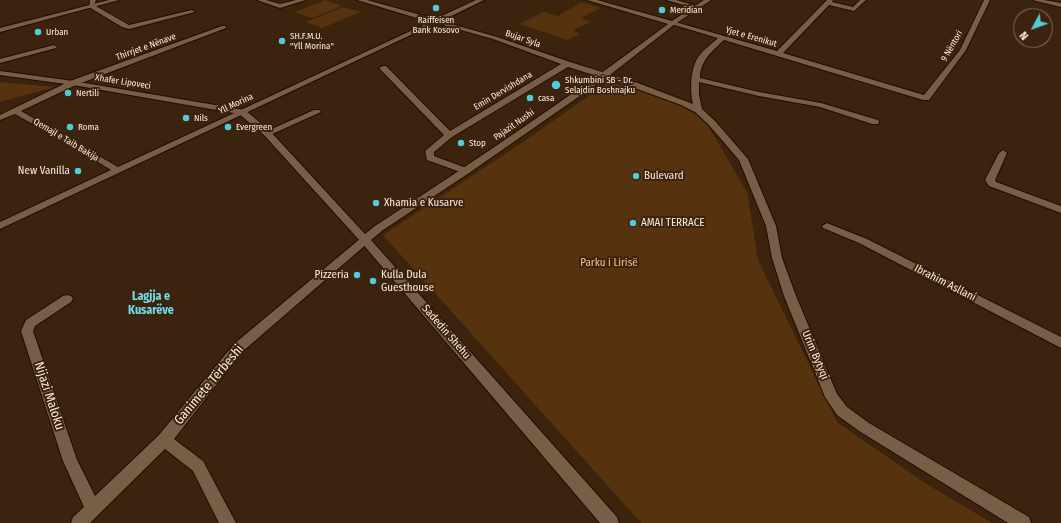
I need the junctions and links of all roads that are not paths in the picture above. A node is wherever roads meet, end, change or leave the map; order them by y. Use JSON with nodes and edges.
{"nodes":[{"id":1,"x":116,"y":0,"type":"edge"},
{"id":2,"x":260,"y":0,"type":"edge"},
{"id":3,"x":304,"y":0,"type":"edge"},
{"id":4,"x":360,"y":0,"type":"edge"},
{"id":5,"x":481,"y":0,"type":"edge"},
{"id":6,"x":590,"y":0,"type":"edge"},
{"id":7,"x":669,"y":0,"type":"edge"},
{"id":8,"x":708,"y":0,"type":"edge"},
{"id":9,"x":863,"y":0,"type":"edge"},
{"id":10,"x":987,"y":0,"type":"edge"},
{"id":11,"x":1035,"y":0,"type":"edge"},
{"id":12,"x":829,"y":1,"type":"edge"},
{"id":13,"x":92,"y":3,"type":"edge"},
{"id":14,"x":1061,"y":5,"type":"edge"},
{"id":15,"x":698,"y":7,"type":"junction"},
{"id":16,"x":192,"y":12,"type":"dead end"},
{"id":17,"x":436,"y":22,"type":"junction"},
{"id":18,"x":673,"y":23,"type":"junction"},
{"id":19,"x":224,"y":27,"type":"dead end"},
{"id":20,"x":0,"y":30,"type":"edge"},
{"id":21,"x":722,"y":38,"type":"junction"},
{"id":22,"x":54,"y":47,"type":"dead end"},
{"id":23,"x":778,"y":54,"type":"junction"},
{"id":24,"x":0,"y":61,"type":"edge"},
{"id":25,"x":567,"y":64,"type":"junction"},
{"id":26,"x":383,"y":68,"type":"dead end"},
{"id":27,"x":0,"y":73,"type":"edge"},
{"id":28,"x":604,"y":75,"type":"junction"},
{"id":29,"x":696,"y":79,"type":"junction"},
{"id":30,"x":73,"y":83,"type":"junction"},
{"id":31,"x":14,"y":110,"type":"junction"},
{"id":32,"x":698,"y":110,"type":"junction"},
{"id":33,"x":242,"y":112,"type":"junction"},
{"id":34,"x":317,"y":112,"type":"dead end"},
{"id":35,"x":0,"y":118,"type":"edge"},
{"id":36,"x":875,"y":122,"type":"dead end"},
{"id":37,"x":268,"y":133,"type":"junction"},
{"id":38,"x":449,"y":135,"type":"junction"},
{"id":39,"x":1003,"y":153,"type":"dead end"},
{"id":40,"x":118,"y":171,"type":"junction"},
{"id":41,"x":466,"y":172,"type":"junction"},
{"id":42,"x":1061,"y":210,"type":"edge"},
{"id":43,"x":0,"y":226,"type":"edge"},
{"id":44,"x":827,"y":226,"type":"dead end"},
{"id":45,"x":365,"y":240,"type":"junction"},
{"id":46,"x":67,"y":299,"type":"dead end"},
{"id":47,"x":1061,"y":343,"type":"edge"},
{"id":48,"x":164,"y":440,"type":"junction"},
{"id":49,"x":93,"y":509,"type":"junction"},
{"id":50,"x":79,"y":523,"type":"edge"},
{"id":51,"x":228,"y":523,"type":"edge"},
{"id":52,"x":611,"y":523,"type":"edge"},
{"id":53,"x":1023,"y":523,"type":"edge"}],
"edges":[{"from":1,"to":13,"type":"street"},
{"from":2,"to":3,"type":"street"},
{"from":4,"to":17,"type":"street","name":"Bujar Syla"},
{"from":5,"to":17,"type":"street","name":"Yll Morina"},
{"from":6,"to":18,"type":"street","name":"Yjet e Erenikut"},
{"from":7,"to":15,"type":"street"},
{"from":8,"to":15,"type":"street","name":"Pajazit Nushi"},
{"from":9,"to":12,"type":"street","name":"Yjet e Erenikut"},
{"from":10,"to":23,"type":"street","name":"9 Nëntori"},
{"from":11,"to":14,"type":"street"},
{"from":12,"to":23,"type":"street","name":"Yjet e Erenikut"},
{"from":13,"to":16,"type":"street"},
{"from":13,"to":20,"type":"street"},
{"from":15,"to":18,"type":"street","name":"Pajazit Nushi"},
{"from":17,"to":25,"type":"street","name":"Bujar Syla"},
{"from":17,"to":33,"type":"street","name":"Yll Morina"},
{"from":18,"to":21,"type":"street","name":"Yjet e Erenikut"},
{"from":18,"to":28,"type":"street","name":"Pajazit Nushi"},
{"from":19,"to":30,"type":"street","name":"Thirrjet e Nënave"},
{"from":21,"to":23,"type":"street","name":"Yjet e Erenikut"},
{"from":21,"to":29,"type":"street"},
{"from":22,"to":24,"type":"street"},
{"from":25,"to":28,"type":"street","name":"Bujar Syla"},
{"from":25,"to":38,"type":"street","name":"Emin Dervishdana"},
{"from":26,"to":38,"type":"street"},
{"from":27,"to":30,"type":"street","name":"Xhafer Lipoveci"},
{"from":28,"to":32,"type":"street","name":"Urim Bytyqi"},
{"from":28,"to":41,"type":"street","name":"Pajazit Nushi"},
{"from":29,"to":32,"type":"street"},
{"from":29,"to":36,"type":"street"},
{"from":30,"to":31,"type":"street","name":"Thirrjet e Nënave"},
{"from":30,"to":33,"type":"street","name":"Xhafer Lipoveci"},
{"from":31,"to":35,"type":"street","name":"Thirrjet e Nënave"},
{"from":31,"to":40,"type":"street","name":"Qemajl e Taib Bakija"},
{"from":32,"to":53,"type":"street","name":"Urim Bytyqi"},
{"from":33,"to":37,"type":"street","name":"Sadedin Shehu"},
{"from":33,"to":40,"type":"street","name":"Yll Morina"},
{"from":34,"to":37,"type":"street"},
{"from":37,"to":45,"type":"street","name":"Sadedin Shehu"},
{"from":38,"to":41,"type":"street","name":"Emin Dervishdana"},
{"from":39,"to":42,"type":"street"},
{"from":40,"to":43,"type":"street","name":"Yll Morina"},
{"from":41,"to":45,"type":"street","name":"Pajazit Nushi"},
{"from":44,"to":47,"type":"street","name":"Ibrahim Asllani"},
{"from":45,"to":48,"type":"street","name":"Ganimete Tërbeshi"},
{"from":45,"to":52,"type":"street","name":"Sadedin Shehu"},
{"from":46,"to":49,"type":"street","name":"Nijazi Maloku"},
{"from":48,"to":49,"type":"street","name":"Ganimete Tërbeshi"},
{"from":48,"to":51,"type":"street"},
{"from":49,"to":50,"type":"street","name":"Ganimete Tërbeshi"}]}
